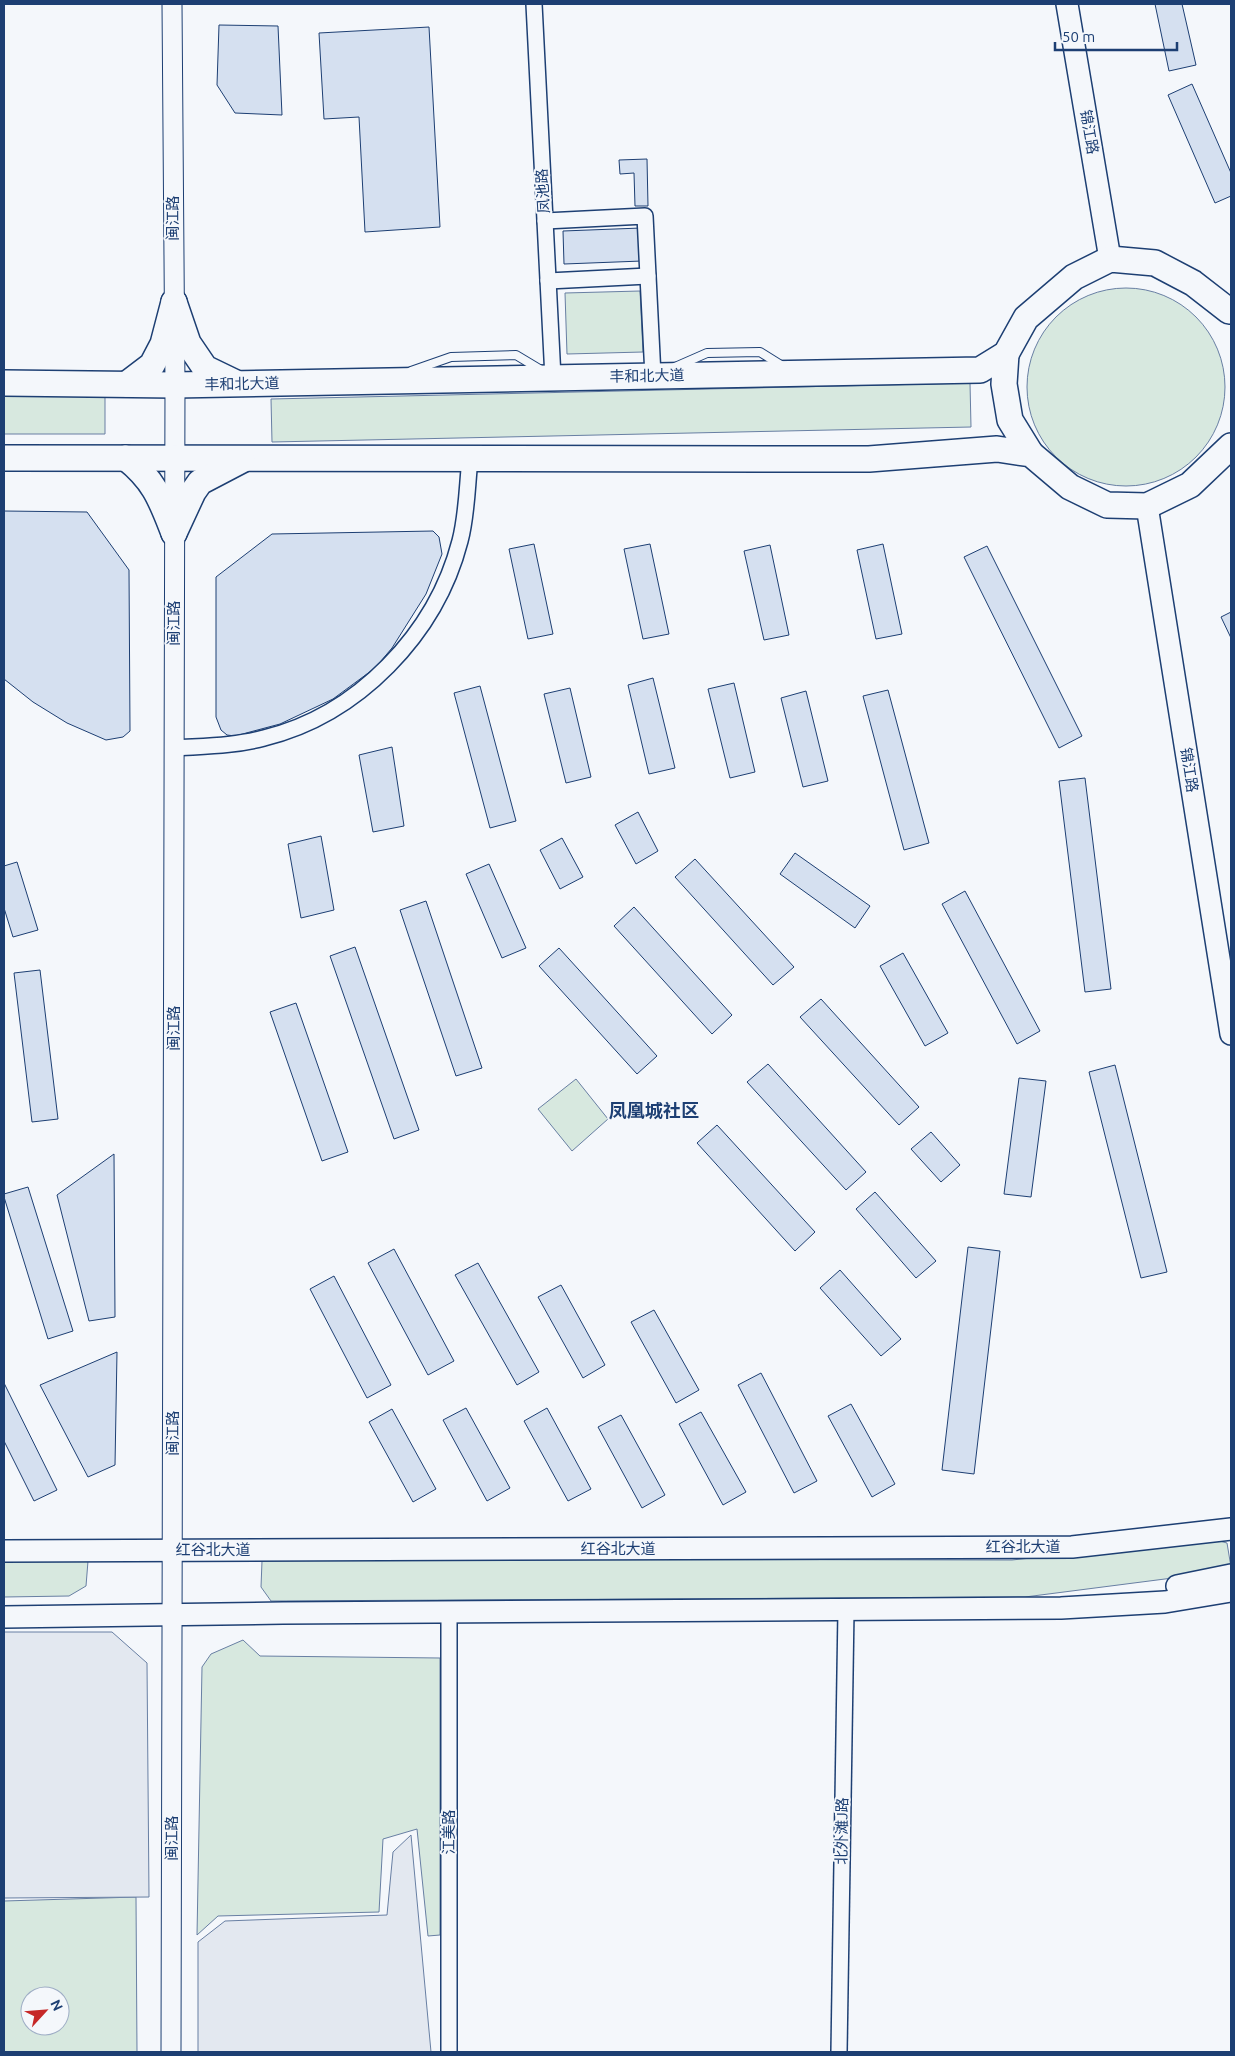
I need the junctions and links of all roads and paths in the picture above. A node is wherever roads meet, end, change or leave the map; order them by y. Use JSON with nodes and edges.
{"nodes":[{"id":1,"x":172,"y":4,"type":"edge"},
{"id":2,"x":534,"y":4,"type":"edge"},
{"id":3,"x":1067,"y":4,"type":"edge"},
{"id":4,"x":545,"y":221,"type":"junction"},
{"id":5,"x":1110,"y":260,"type":"junction"},
{"id":6,"x":648,"y":276,"type":"junction"},
{"id":7,"x":548,"y":281,"type":"junction"},
{"id":8,"x":174,"y":302,"type":"junction"},
{"id":9,"x":1230,"y":313,"type":"edge"},
{"id":10,"x":1006,"y":354,"type":"junction"},
{"id":11,"x":653,"y":376,"type":"junction"},
{"id":12,"x":553,"y":378,"type":"junction"},
{"id":13,"x":4,"y":383,"type":"edge"},
{"id":14,"x":127,"y":384,"type":"junction"},
{"id":15,"x":237,"y":384,"type":"junction"},
{"id":16,"x":175,"y":385,"type":"junction"},
{"id":17,"x":1231,"y":446,"type":"edge"},
{"id":18,"x":1031,"y":454,"type":"junction"},
{"id":19,"x":4,"y":458,"type":"edge"},
{"id":20,"x":126,"y":458,"type":"junction"},
{"id":21,"x":174,"y":459,"type":"junction"},
{"id":22,"x":244,"y":459,"type":"junction"},
{"id":23,"x":470,"y":459,"type":"junction"},
{"id":24,"x":1147,"y":506,"type":"junction"},
{"id":25,"x":174,"y":534,"type":"junction"},
{"id":26,"x":174,"y":748,"type":"junction"},
{"id":27,"x":1231,"y":1034,"type":"edge"},
{"id":28,"x":1231,"y":1529,"type":"edge"},
{"id":29,"x":173,"y":1550,"type":"junction"},
{"id":30,"x":4,"y":1551,"type":"edge"},
{"id":31,"x":1231,"y":1576,"type":"edge"},
{"id":32,"x":1231,"y":1592,"type":"edge"},
{"id":33,"x":1062,"y":1608,"type":"junction"},
{"id":34,"x":846,"y":1610,"type":"junction"},
{"id":35,"x":449,"y":1612,"type":"junction"},
{"id":36,"x":173,"y":1614,"type":"junction"},
{"id":37,"x":4,"y":1617,"type":"edge"},
{"id":38,"x":171,"y":2052,"type":"edge"},
{"id":39,"x":449,"y":2052,"type":"edge"},
{"id":40,"x":839,"y":2052,"type":"edge"}],
"edges":[{"from":1,"to":8,"type":"street","name":"闽江路"},
{"from":2,"to":4,"type":"street","name":"凤池路"},
{"from":3,"to":5,"type":"main road","name":"锦江路"},
{"from":4,"to":6,"type":"street"},
{"from":4,"to":7,"type":"street","name":"凤池路"},
{"from":5,"to":9,"type":"highway","name":"丰和北大道"},
{"from":5,"to":10,"type":"highway","name":"丰和北大道"},
{"from":6,"to":7,"type":"street"},
{"from":6,"to":11,"type":"street"},
{"from":7,"to":12,"type":"street","name":"凤池路"},
{"from":8,"to":14,"type":"highway"},
{"from":8,"to":15,"type":"highway"},
{"from":8,"to":16,"type":"street","name":"闽江路"},
{"from":10,"to":11,"type":"highway","name":"丰和北大道"},
{"from":10,"to":18,"type":"highway"},
{"from":11,"to":12,"type":"highway","name":"丰和北大道"},
{"from":12,"to":15,"type":"highway","name":"丰和北大道"},
{"from":13,"to":14,"type":"highway","name":"丰和北大道"},
{"from":14,"to":16,"type":"highway","name":"丰和北大道"},
{"from":15,"to":16,"type":"highway","name":"丰和北大道"},
{"from":16,"to":21,"type":"street","name":"闽江路"},
{"from":17,"to":24,"type":"highway"},
{"from":18,"to":23,"type":"highway"},
{"from":18,"to":24,"type":"highway"},
{"from":19,"to":20,"type":"highway"},
{"from":20,"to":21,"type":"highway"},
{"from":20,"to":25,"type":"highway"},
{"from":21,"to":22,"type":"highway"},
{"from":21,"to":25,"type":"street","name":"闽江路"},
{"from":22,"to":23,"type":"highway"},
{"from":22,"to":25,"type":"highway"},
{"from":23,"to":26,"type":"street"},
{"from":24,"to":27,"type":"main road","name":"锦江路"},
{"from":25,"to":26,"type":"street","name":"闽江路"},
{"from":26,"to":29,"type":"street","name":"闽江路"},
{"from":28,"to":29,"type":"main road","name":"红谷北大道"},
{"from":29,"to":30,"type":"main road","name":"红谷北大道"},
{"from":29,"to":36,"type":"street","name":"闽江路"},
{"from":31,"to":33,"type":"main road"},
{"from":32,"to":33,"type":"main road"},
{"from":33,"to":34,"type":"main road"},
{"from":34,"to":35,"type":"main road"},
{"from":34,"to":40,"type":"street","name":"北外滩J路"},
{"from":35,"to":36,"type":"main road"},
{"from":35,"to":39,"type":"street","name":"江美路"},
{"from":36,"to":37,"type":"main road"},
{"from":36,"to":38,"type":"street","name":"闽江路"}]}
